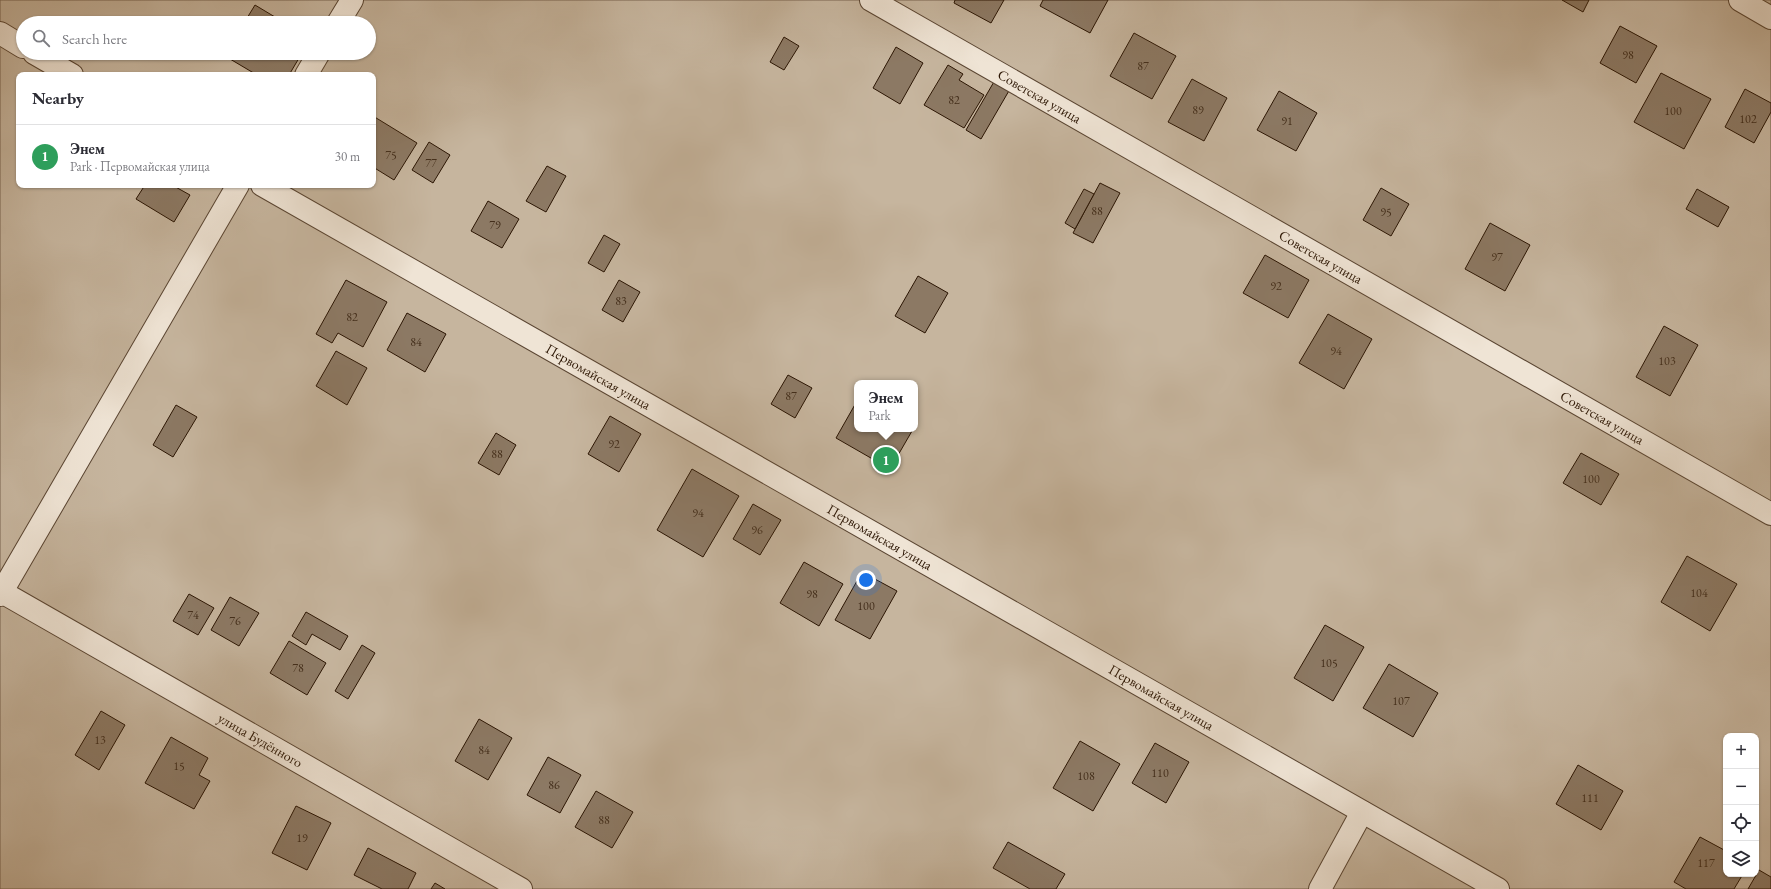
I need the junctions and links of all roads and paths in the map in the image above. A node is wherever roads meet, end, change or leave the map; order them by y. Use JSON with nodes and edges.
{"nodes":[{"id":1,"x":352,"y":0,"type":"edge"},
{"id":2,"x":871,"y":0,"type":"edge"},
{"id":3,"x":1740,"y":0,"type":"edge"},
{"id":4,"x":342,"y":16,"type":"edge"},
{"id":5,"x":1771,"y":18,"type":"edge"},
{"id":6,"x":0,"y":33,"type":"edge"},
{"id":7,"x":16,"y":43,"type":"edge"},
{"id":8,"x":46,"y":60,"type":"edge"},
{"id":9,"x":316,"y":60,"type":"edge"},
{"id":10,"x":67,"y":72,"type":"edge"},
{"id":11,"x":308,"y":72,"type":"edge"},
{"id":12,"x":236,"y":188,"type":"edge"},
{"id":13,"x":267,"y":188,"type":"edge"},
{"id":14,"x":1771,"y":514,"type":"edge"},
{"id":15,"x":1,"y":593,"type":"edge"},
{"id":16,"x":1362,"y":812,"type":"junction"},
{"id":17,"x":521,"y":889,"type":"edge"},
{"id":18,"x":1320,"y":889,"type":"edge"},
{"id":19,"x":1498,"y":889,"type":"edge"}],
"edges":[{"from":1,"to":4,"type":"street"},
{"from":2,"to":14,"type":"street","name":"Советская улица"},
{"from":3,"to":5,"type":"street"},
{"from":6,"to":7,"type":"street"},
{"from":8,"to":10,"type":"street"},
{"from":9,"to":11,"type":"street"},
{"from":12,"to":15,"type":"street"},
{"from":13,"to":16,"type":"street","name":"Первомайская улица"},
{"from":15,"to":17,"type":"street","name":"улица Будённого"},
{"from":16,"to":18,"type":"street"},
{"from":16,"to":19,"type":"street","name":"Первомайская улица"}]}
